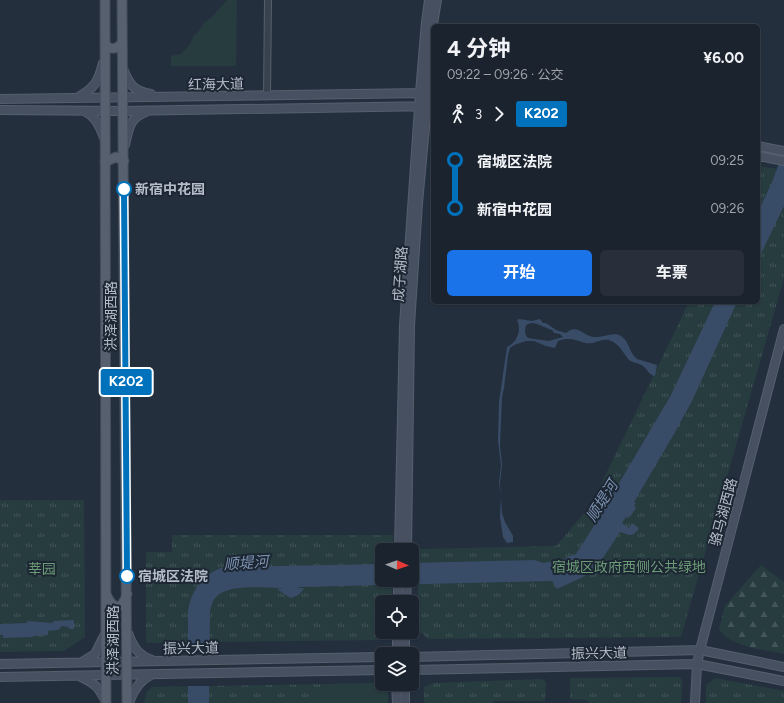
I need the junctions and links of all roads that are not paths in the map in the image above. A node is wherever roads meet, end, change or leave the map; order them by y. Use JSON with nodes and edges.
{"nodes":[{"id":1,"x":105,"y":0,"type":"edge"},
{"id":2,"x":122,"y":0,"type":"edge"},
{"id":3,"x":268,"y":0,"type":"edge"},
{"id":4,"x":429,"y":0,"type":"edge"},
{"id":5,"x":437,"y":0,"type":"edge"},
{"id":6,"x":433,"y":24,"type":"edge"},
{"id":7,"x":105,"y":42,"type":"junction"},
{"id":8,"x":122,"y":43,"type":"junction"},
{"id":9,"x":431,"y":47,"type":"edge"},
{"id":10,"x":105,"y":54,"type":"junction"},
{"id":11,"x":123,"y":70,"type":"junction"},
{"id":12,"x":427,"y":94,"type":"edge"},
{"id":13,"x":267,"y":96,"type":"junction"},
{"id":14,"x":77,"y":98,"type":"junction"},
{"id":15,"x":105,"y":98,"type":"junction"},
{"id":16,"x":123,"y":98,"type":"junction"},
{"id":17,"x":171,"y":98,"type":"junction"},
{"id":18,"x":0,"y":99,"type":"edge"},
{"id":19,"x":426,"y":106,"type":"edge"},
{"id":20,"x":0,"y":110,"type":"edge"},
{"id":21,"x":81,"y":110,"type":"junction"},
{"id":22,"x":105,"y":110,"type":"junction"},
{"id":23,"x":152,"y":110,"type":"junction"},
{"id":24,"x":123,"y":111,"type":"junction"},
{"id":25,"x":105,"y":143,"type":"junction"},
{"id":26,"x":761,"y":147,"type":"edge"},
{"id":27,"x":784,"y":151,"type":"edge"},
{"id":28,"x":760,"y":156,"type":"edge"},
{"id":29,"x":124,"y":157,"type":"junction"},
{"id":30,"x":784,"y":161,"type":"edge"},
{"id":31,"x":105,"y":162,"type":"junction"},
{"id":32,"x":784,"y":329,"type":"edge"},
{"id":33,"x":399,"y":543,"type":"edge"},
{"id":34,"x":407,"y":543,"type":"edge"},
{"id":35,"x":106,"y":592,"type":"junction"},
{"id":36,"x":127,"y":592,"type":"junction"},
{"id":37,"x":128,"y":632,"type":"junction"},
{"id":38,"x":106,"y":633,"type":"junction"},
{"id":39,"x":700,"y":650,"type":"junction"},
{"id":40,"x":419,"y":656,"type":"edge"},
{"id":41,"x":375,"y":657,"type":"edge"},
{"id":42,"x":128,"y":662,"type":"junction"},
{"id":43,"x":159,"y":662,"type":"junction"},
{"id":44,"x":168,"y":662,"type":"junction"},
{"id":45,"x":78,"y":663,"type":"junction"},
{"id":46,"x":106,"y":663,"type":"junction"},
{"id":47,"x":0,"y":664,"type":"edge"},
{"id":48,"x":57,"y":664,"type":"junction"},
{"id":49,"x":697,"y":664,"type":"junction"},
{"id":50,"x":784,"y":667,"type":"edge"},
{"id":51,"x":375,"y":670,"type":"edge"},
{"id":52,"x":419,"y":670,"type":"edge"},
{"id":53,"x":168,"y":674,"type":"junction"},
{"id":54,"x":105,"y":675,"type":"junction"},
{"id":55,"x":128,"y":675,"type":"junction"},
{"id":56,"x":152,"y":675,"type":"junction"},
{"id":57,"x":56,"y":676,"type":"junction"},
{"id":58,"x":78,"y":676,"type":"junction"},
{"id":59,"x":0,"y":677,"type":"edge"},
{"id":60,"x":784,"y":681,"type":"edge"},
{"id":61,"x":396,"y":691,"type":"edge"},
{"id":62,"x":405,"y":691,"type":"edge"},
{"id":63,"x":106,"y":703,"type":"edge"},
{"id":64,"x":128,"y":703,"type":"edge"},
{"id":65,"x":397,"y":703,"type":"edge"},
{"id":66,"x":405,"y":703,"type":"edge"},
{"id":67,"x":695,"y":703,"type":"edge"}],
"edges":[{"from":1,"to":7,"type":"main road","name":"洪泽湖西路"},
{"from":2,"to":8,"type":"main road","name":"洪泽湖西路"},
{"from":3,"to":13,"type":"street"},
{"from":4,"to":12,"type":"main road","name":"成子湖路"},
{"from":5,"to":6,"type":"main road","name":"成子湖路"},
{"from":7,"to":8,"type":"main road"},
{"from":7,"to":10,"type":"main road","name":"洪泽湖西路"},
{"from":8,"to":11,"type":"main road","name":"洪泽湖西路"},
{"from":9,"to":12,"type":"main road","name":"成子湖路"},
{"from":10,"to":14,"type":"main road"},
{"from":10,"to":15,"type":"main road","name":"洪泽湖西路"},
{"from":11,"to":16,"type":"main road","name":"洪泽湖西路"},
{"from":11,"to":17,"type":"main road"},
{"from":12,"to":13,"type":"main road","name":"红海大道"},
{"from":12,"to":19,"type":"main road","name":"成子湖路"},
{"from":13,"to":17,"type":"main road","name":"红海大道"},
{"from":14,"to":15,"type":"main road","name":"红海大道"},
{"from":14,"to":18,"type":"main road","name":"红海大道"},
{"from":15,"to":16,"type":"main road","name":"红海大道"},
{"from":15,"to":22,"type":"main road","name":"洪泽湖西路"},
{"from":16,"to":17,"type":"main road","name":"红海大道"},
{"from":16,"to":24,"type":"main road","name":"洪泽湖西路"},
{"from":19,"to":23,"type":"main road","name":"红海大道"},
{"from":19,"to":33,"type":"main road","name":"成子湖路"},
{"from":19,"to":34,"type":"main road","name":"成子湖路"},
{"from":20,"to":21,"type":"main road","name":"红海大道"},
{"from":21,"to":22,"type":"main road","name":"红海大道"},
{"from":21,"to":25,"type":"main road"},
{"from":22,"to":24,"type":"main road","name":"红海大道"},
{"from":22,"to":25,"type":"main road","name":"洪泽湖西路"},
{"from":23,"to":24,"type":"main road","name":"红海大道"},
{"from":23,"to":29,"type":"main road"},
{"from":24,"to":29,"type":"main road","name":"洪泽湖西路"},
{"from":25,"to":31,"type":"main road","name":"洪泽湖西路"},
{"from":26,"to":27,"type":"main road"},
{"from":28,"to":30,"type":"main road"},
{"from":29,"to":31,"type":"main road"},
{"from":29,"to":36,"type":"main road","name":"洪泽湖西路"},
{"from":31,"to":35,"type":"main road","name":"洪泽湖西路"},
{"from":32,"to":39,"type":"main road","name":"骆马湖西路"},
{"from":35,"to":36,"type":"main road"},
{"from":35,"to":38,"type":"main road","name":"洪泽湖西路"},
{"from":36,"to":37,"type":"main road","name":"洪泽湖西路"},
{"from":37,"to":42,"type":"main road","name":"洪泽湖西路"},
{"from":37,"to":43,"type":"main road"},
{"from":38,"to":45,"type":"main road"},
{"from":38,"to":46,"type":"main road","name":"洪泽湖西路"},
{"from":39,"to":40,"type":"main road","name":"振兴大道"},
{"from":39,"to":49,"type":"main road","name":"骆马湖西路"},
{"from":39,"to":50,"type":"main road","name":"振兴大道"},
{"from":41,"to":44,"type":"main road","name":"振兴大道"},
{"from":42,"to":43,"type":"main road","name":"振兴大道"},
{"from":42,"to":46,"type":"main road","name":"振兴大道"},
{"from":42,"to":55,"type":"main road","name":"洪泽湖西路"},
{"from":43,"to":44,"type":"main road","name":"振兴大道"},
{"from":44,"to":53,"type":"main road"},
{"from":45,"to":46,"type":"main road","name":"振兴大道"},
{"from":45,"to":48,"type":"main road","name":"振兴大道"},
{"from":46,"to":54,"type":"main road","name":"洪泽湖西路"},
{"from":47,"to":48,"type":"main road","name":"振兴大道"},
{"from":48,"to":57,"type":"main road"},
{"from":49,"to":52,"type":"main road","name":"振兴大道"},
{"from":49,"to":60,"type":"main road","name":"振兴大道"},
{"from":49,"to":67,"type":"main road","name":"骆马湖西路"},
{"from":51,"to":53,"type":"main road","name":"振兴大道"},
{"from":53,"to":56,"type":"main road","name":"振兴大道"},
{"from":54,"to":55,"type":"main road","name":"振兴大道"},
{"from":54,"to":58,"type":"main road","name":"振兴大道"},
{"from":54,"to":63,"type":"main road","name":"洪泽湖西路"},
{"from":55,"to":56,"type":"main road","name":"振兴大道"},
{"from":55,"to":64,"type":"main road","name":"洪泽湖西路"},
{"from":56,"to":64,"type":"main road"},
{"from":57,"to":58,"type":"main road","name":"振兴大道"},
{"from":57,"to":59,"type":"main road","name":"振兴大道"},
{"from":58,"to":63,"type":"main road"},
{"from":61,"to":65,"type":"main road"},
{"from":62,"to":66,"type":"main road"}]}
